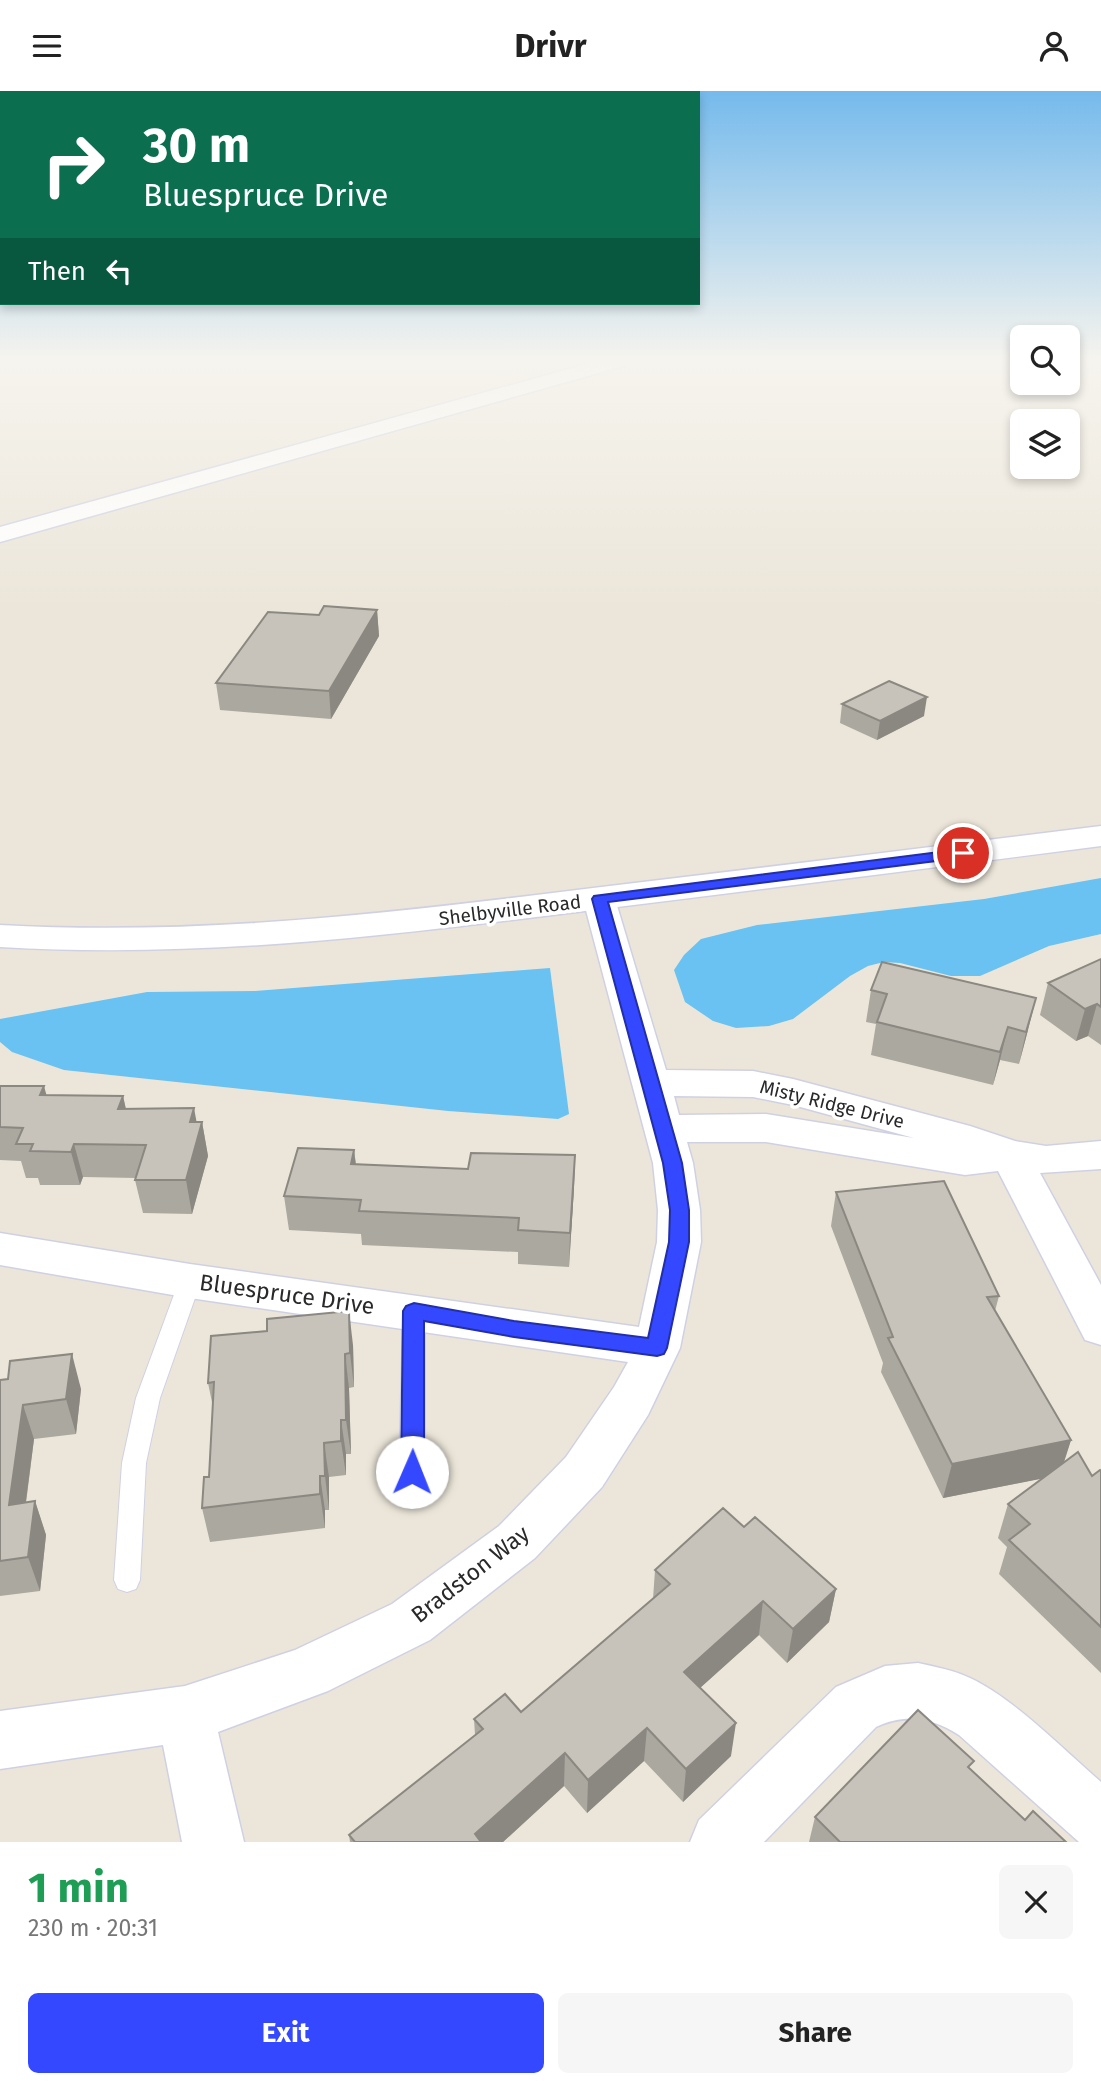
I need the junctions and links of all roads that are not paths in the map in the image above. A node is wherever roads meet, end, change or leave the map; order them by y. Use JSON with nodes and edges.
{"nodes":[{"id":1,"x":326,"y":444,"type":"edge"},
{"id":2,"x":0,"y":535,"type":"edge"},
{"id":3,"x":1101,"y":836,"type":"edge"},
{"id":4,"x":599,"y":899,"type":"junction"},
{"id":5,"x":0,"y":936,"type":"edge"},
{"id":6,"x":649,"y":1083,"type":"junction"},
{"id":7,"x":663,"y":1129,"type":"junction"},
{"id":8,"x":1010,"y":1155,"type":"junction"},
{"id":9,"x":1101,"y":1155,"type":"edge"},
{"id":10,"x":0,"y":1249,"type":"edge"},
{"id":11,"x":190,"y":1281,"type":"junction"},
{"id":12,"x":414,"y":1311,"type":"junction"},
{"id":13,"x":1101,"y":1327,"type":"edge"},
{"id":14,"x":657,"y":1348,"type":"junction"},
{"id":15,"x":412,"y":1472,"type":"dead end"},
{"id":16,"x":127,"y":1580,"type":"dead end"},
{"id":17,"x":185,"y":1714,"type":"junction"},
{"id":18,"x":0,"y":1740,"type":"edge"},
{"id":19,"x":1101,"y":1821,"type":"edge"},
{"id":20,"x":213,"y":1842,"type":"edge"},
{"id":21,"x":721,"y":1842,"type":"edge"}],
"edges":[{"from":1,"to":2,"type":"main road"},
{"from":3,"to":4,"type":"main road","name":"Shelbyville Road"},
{"from":4,"to":5,"type":"main road","name":"Shelbyville Road"},
{"from":4,"to":6,"type":"street","name":"Bradston Way"},
{"from":6,"to":7,"type":"street","name":"Bradston Way"},
{"from":6,"to":8,"type":"street","name":"Misty Ridge Drive"},
{"from":7,"to":8,"type":"street","name":"Misty Ridge Drive"},
{"from":7,"to":14,"type":"street","name":"Bradston Way"},
{"from":8,"to":9,"type":"street","name":"Misty Ridge Drive"},
{"from":8,"to":13,"type":"street"},
{"from":10,"to":11,"type":"street","name":"Bluespruce Drive"},
{"from":11,"to":12,"type":"street","name":"Bluespruce Drive"},
{"from":11,"to":16,"type":"lane"},
{"from":12,"to":14,"type":"street","name":"Bluespruce Drive"},
{"from":12,"to":15,"type":"lane"},
{"from":14,"to":17,"type":"street","name":"Bradston Way"},
{"from":17,"to":18,"type":"street","name":"Bradston Way"},
{"from":17,"to":20,"type":"street"},
{"from":19,"to":21,"type":"street"}]}
